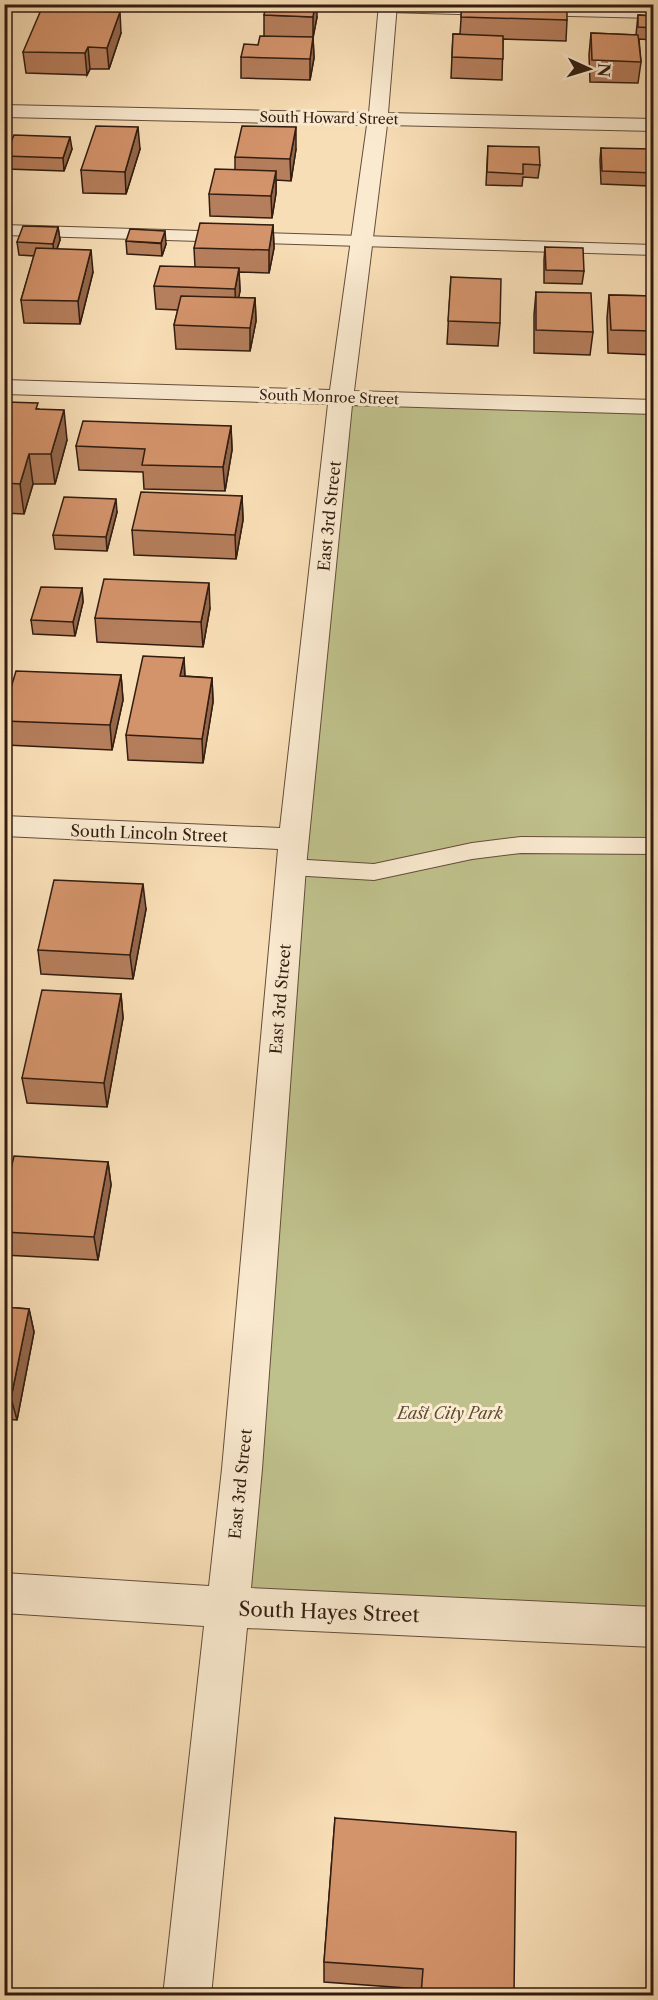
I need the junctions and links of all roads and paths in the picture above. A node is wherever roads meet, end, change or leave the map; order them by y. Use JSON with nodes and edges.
{"nodes":[{"id":1,"x":388,"y":6,"type":"edge"},
{"id":2,"x":654,"y":14,"type":"edge"},
{"id":3,"x":4,"y":111,"type":"edge"},
{"id":4,"x":378,"y":119,"type":"junction"},
{"id":5,"x":654,"y":125,"type":"edge"},
{"id":6,"x":4,"y":230,"type":"edge"},
{"id":7,"x":363,"y":241,"type":"junction"},
{"id":8,"x":654,"y":250,"type":"edge"},
{"id":9,"x":4,"y":387,"type":"edge"},
{"id":10,"x":342,"y":397,"type":"junction"},
{"id":11,"x":654,"y":407,"type":"edge"},
{"id":12,"x":4,"y":826,"type":"edge"},
{"id":13,"x":654,"y":846,"type":"edge"},
{"id":14,"x":293,"y":853,"type":"junction"},
{"id":15,"x":4,"y":1593,"type":"edge"},
{"id":16,"x":227,"y":1607,"type":"junction"},
{"id":17,"x":654,"y":1628,"type":"edge"},
{"id":18,"x":186,"y":1995,"type":"edge"}],
"edges":[{"from":1,"to":2,"type":"lane"},
{"from":1,"to":4,"type":"street","name":"East 3rd Street"},
{"from":3,"to":4,"type":"street","name":"South Howard Street"},
{"from":4,"to":5,"type":"street","name":"South Howard Street"},
{"from":4,"to":7,"type":"street","name":"East 3rd Street"},
{"from":6,"to":7,"type":"lane"},
{"from":7,"to":8,"type":"lane"},
{"from":7,"to":10,"type":"street","name":"East 3rd Street"},
{"from":9,"to":10,"type":"street","name":"South Monroe Street"},
{"from":10,"to":11,"type":"street","name":"South Monroe Street"},
{"from":10,"to":14,"type":"street","name":"East 3rd Street"},
{"from":12,"to":14,"type":"street","name":"South Lincoln Street"},
{"from":13,"to":14,"type":"lane"},
{"from":14,"to":16,"type":"street","name":"East 3rd Street"},
{"from":15,"to":16,"type":"street","name":"South Hayes Street"},
{"from":16,"to":17,"type":"street","name":"South Hayes Street"},
{"from":16,"to":18,"type":"street","name":"East 3rd Street"}]}
